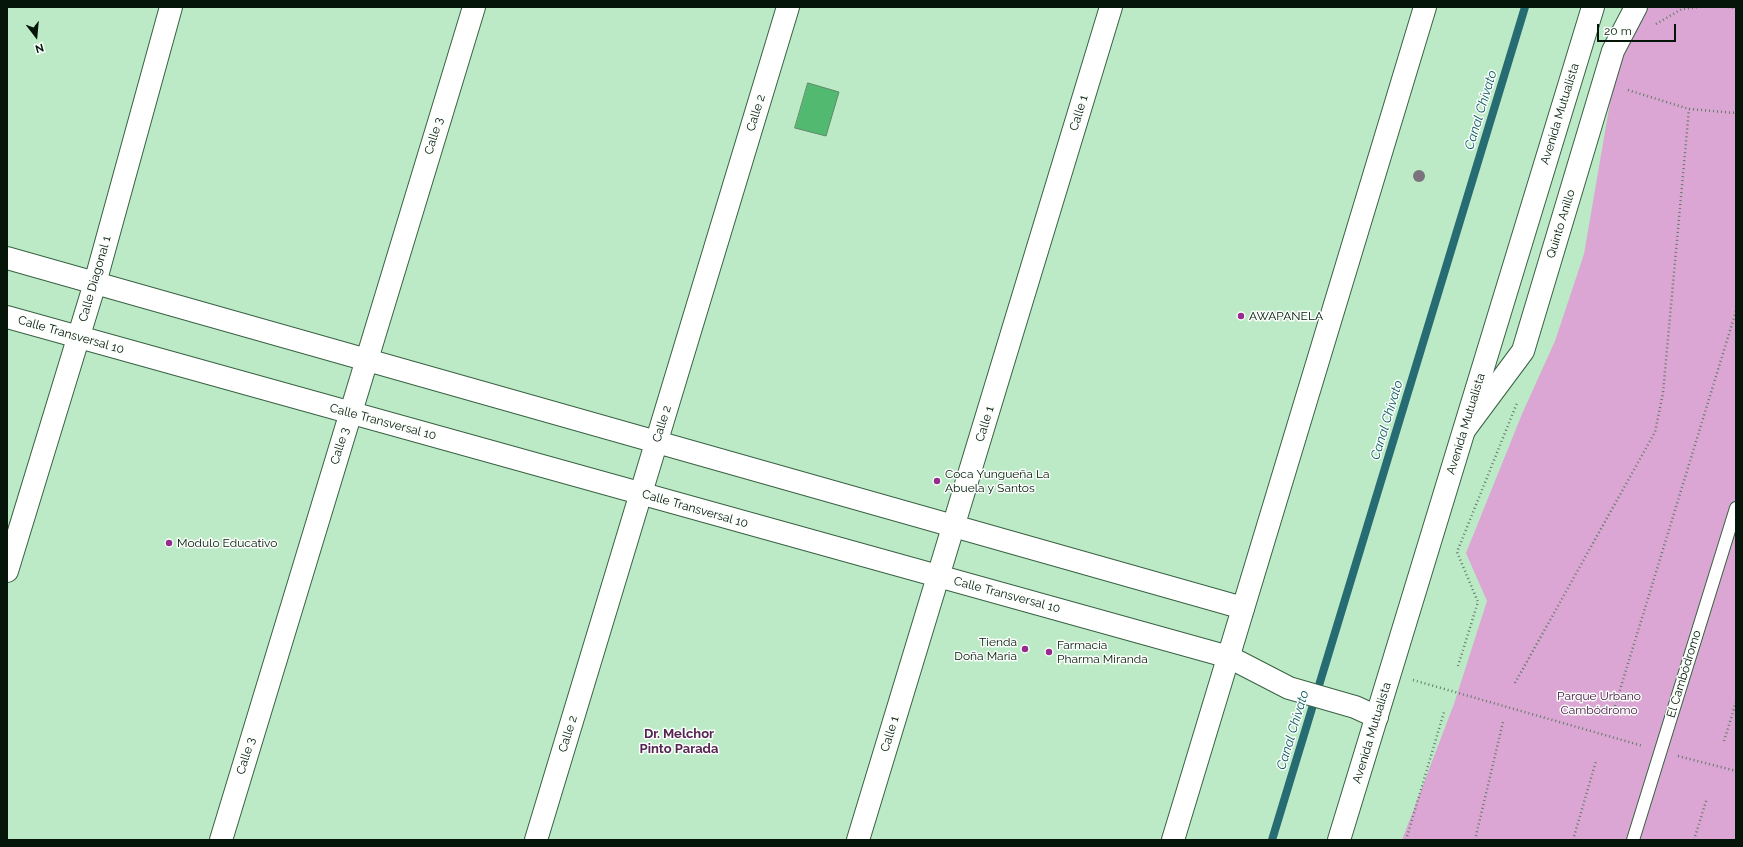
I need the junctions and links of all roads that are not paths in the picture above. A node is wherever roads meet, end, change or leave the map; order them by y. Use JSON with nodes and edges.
{"nodes":[{"id":1,"x":170,"y":7,"type":"edge"},
{"id":2,"x":474,"y":7,"type":"edge"},
{"id":3,"x":788,"y":7,"type":"edge"},
{"id":4,"x":1111,"y":7,"type":"edge"},
{"id":5,"x":1425,"y":7,"type":"edge"},
{"id":6,"x":1593,"y":7,"type":"edge"},
{"id":7,"x":1636,"y":7,"type":"edge"},
{"id":8,"x":7,"y":258,"type":"edge"},
{"id":9,"x":95,"y":283,"type":"junction"},
{"id":10,"x":7,"y":317,"type":"edge"},
{"id":11,"x":78,"y":337,"type":"junction"},
{"id":12,"x":366,"y":360,"type":"junction"},
{"id":13,"x":350,"y":413,"type":"junction"},
{"id":14,"x":1465,"y":430,"type":"junction"},
{"id":15,"x":656,"y":442,"type":"junction"},
{"id":16,"x":640,"y":493,"type":"junction"},
{"id":17,"x":1736,"y":508,"type":"edge"},
{"id":18,"x":954,"y":526,"type":"junction"},
{"id":19,"x":7,"y":571,"type":"edge"},
{"id":20,"x":938,"y":576,"type":"junction"},
{"id":21,"x":1243,"y":608,"type":"junction"},
{"id":22,"x":1229,"y":657,"type":"junction"},
{"id":23,"x":1377,"y":717,"type":"junction"},
{"id":24,"x":221,"y":840,"type":"edge"},
{"id":25,"x":536,"y":840,"type":"edge"},
{"id":26,"x":858,"y":840,"type":"edge"},
{"id":27,"x":1173,"y":840,"type":"edge"},
{"id":28,"x":1339,"y":840,"type":"edge"},
{"id":29,"x":1633,"y":840,"type":"edge"}],
"edges":[{"from":1,"to":9,"type":"street","name":"Calle Diagonal 1"},
{"from":2,"to":12,"type":"street","name":"Calle 3"},
{"from":3,"to":15,"type":"street","name":"Calle 2"},
{"from":4,"to":18,"type":"street","name":"Calle 1"},
{"from":5,"to":21,"type":"street"},
{"from":6,"to":14,"type":"street","name":"Avenida Mutualista"},
{"from":7,"to":14,"type":"street","name":"Quinto Anillo"},
{"from":8,"to":9,"type":"street"},
{"from":9,"to":11,"type":"street","name":"Calle Diagonal 1"},
{"from":9,"to":12,"type":"street"},
{"from":10,"to":11,"type":"street","name":"Calle Transversal 10"},
{"from":11,"to":13,"type":"street","name":"Calle Transversal 10"},
{"from":11,"to":19,"type":"street","name":"Calle Diagonal 1"},
{"from":12,"to":13,"type":"street","name":"Calle 3"},
{"from":12,"to":15,"type":"street"},
{"from":13,"to":16,"type":"street","name":"Calle Transversal 10"},
{"from":13,"to":24,"type":"street","name":"Calle 3"},
{"from":14,"to":23,"type":"street","name":"Avenida Mutualista"},
{"from":15,"to":16,"type":"street","name":"Calle 2"},
{"from":15,"to":18,"type":"street"},
{"from":16,"to":20,"type":"street","name":"Calle Transversal 10"},
{"from":16,"to":25,"type":"street","name":"Calle 2"},
{"from":17,"to":29,"type":"lane","name":"El Cambódromo"},
{"from":18,"to":20,"type":"street","name":"Calle 1"},
{"from":18,"to":21,"type":"street"},
{"from":20,"to":22,"type":"street","name":"Calle Transversal 10"},
{"from":20,"to":26,"type":"street","name":"Calle 1"},
{"from":21,"to":22,"type":"street"},
{"from":22,"to":23,"type":"street","name":"Calle Transversal 10"},
{"from":22,"to":27,"type":"street"},
{"from":23,"to":28,"type":"street","name":"Avenida Mutualista"}]}
